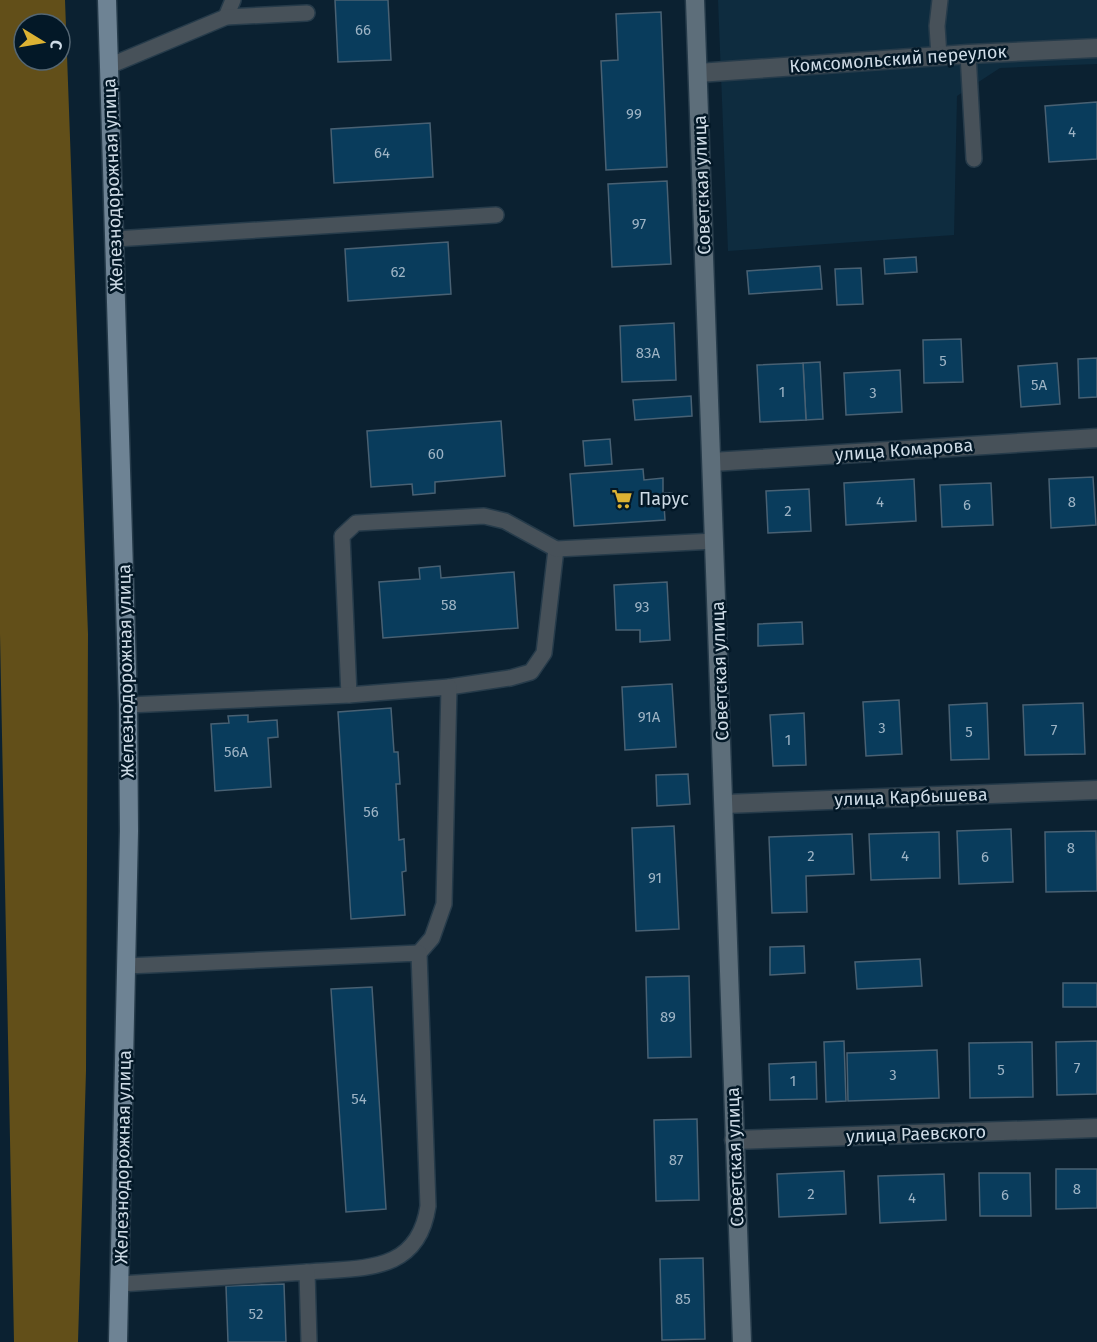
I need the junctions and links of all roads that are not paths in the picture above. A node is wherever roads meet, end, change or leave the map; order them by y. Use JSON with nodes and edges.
{"nodes":[{"id":1,"x":107,"y":0,"type":"edge"},
{"id":2,"x":233,"y":0,"type":"edge"},
{"id":3,"x":696,"y":0,"type":"edge"},
{"id":4,"x":940,"y":0,"type":"edge"},
{"id":5,"x":307,"y":13,"type":"dead end"},
{"id":6,"x":226,"y":18,"type":"junction"},
{"id":7,"x":1097,"y":48,"type":"edge"},
{"id":8,"x":968,"y":54,"type":"junction"},
{"id":9,"x":939,"y":56,"type":"junction"},
{"id":10,"x":109,"y":66,"type":"junction"},
{"id":11,"x":698,"y":73,"type":"junction"},
{"id":12,"x":975,"y":159,"type":"dead end"},
{"id":13,"x":496,"y":215,"type":"dead end"},
{"id":14,"x":115,"y":239,"type":"junction"},
{"id":15,"x":1097,"y":438,"type":"edge"},
{"id":16,"x":712,"y":462,"type":"junction"},
{"id":17,"x":715,"y":541,"type":"junction"},
{"id":18,"x":556,"y":549,"type":"junction"},
{"id":19,"x":449,"y":687,"type":"junction"},
{"id":20,"x":349,"y":695,"type":"junction"},
{"id":21,"x":128,"y":705,"type":"junction"},
{"id":22,"x":1097,"y":790,"type":"edge"},
{"id":23,"x":725,"y":804,"type":"junction"},
{"id":24,"x":419,"y":953,"type":"junction"},
{"id":25,"x":127,"y":966,"type":"junction"},
{"id":26,"x":1097,"y":1128,"type":"edge"},
{"id":27,"x":734,"y":1140,"type":"junction"},
{"id":28,"x":307,"y":1272,"type":"junction"},
{"id":29,"x":120,"y":1284,"type":"junction"},
{"id":30,"x":118,"y":1342,"type":"edge"},
{"id":31,"x":309,"y":1342,"type":"edge"},
{"id":32,"x":742,"y":1342,"type":"edge"}],
"edges":[{"from":1,"to":10,"type":"main road","name":"Железнодорожная улица"},
{"from":2,"to":6,"type":"lane"},
{"from":3,"to":11,"type":"street","name":"Советская улица"},
{"from":4,"to":9,"type":"lane"},
{"from":5,"to":6,"type":"lane"},
{"from":6,"to":10,"type":"lane"},
{"from":7,"to":8,"type":"street","name":"Комсомольский переулок"},
{"from":8,"to":9,"type":"street","name":"Комсомольский переулок"},
{"from":8,"to":12,"type":"lane"},
{"from":9,"to":11,"type":"street","name":"Комсомольский переулок"},
{"from":10,"to":14,"type":"main road","name":"Железнодорожная улица"},
{"from":11,"to":16,"type":"street","name":"Советская улица"},
{"from":13,"to":14,"type":"lane"},
{"from":14,"to":21,"type":"main road","name":"Железнодорожная улица"},
{"from":15,"to":16,"type":"street","name":"улица Комарова"},
{"from":16,"to":17,"type":"street","name":"Советская улица"},
{"from":17,"to":18,"type":"lane"},
{"from":17,"to":23,"type":"street","name":"Советская улица"},
{"from":18,"to":19,"type":"lane"},
{"from":18,"to":20,"type":"lane"},
{"from":19,"to":20,"type":"lane"},
{"from":19,"to":24,"type":"lane"},
{"from":20,"to":21,"type":"lane"},
{"from":21,"to":25,"type":"main road","name":"Железнодорожная улица"},
{"from":22,"to":23,"type":"street","name":"улица Карбышева"},
{"from":23,"to":27,"type":"street","name":"Советская улица"},
{"from":24,"to":25,"type":"lane"},
{"from":24,"to":28,"type":"lane"},
{"from":25,"to":29,"type":"main road","name":"Железнодорожная улица"},
{"from":26,"to":27,"type":"street","name":"улица Раевского"},
{"from":27,"to":32,"type":"street","name":"Советская улица"},
{"from":28,"to":29,"type":"lane"},
{"from":28,"to":31,"type":"lane"},
{"from":29,"to":30,"type":"main road","name":"Железнодорожная улица"}]}
